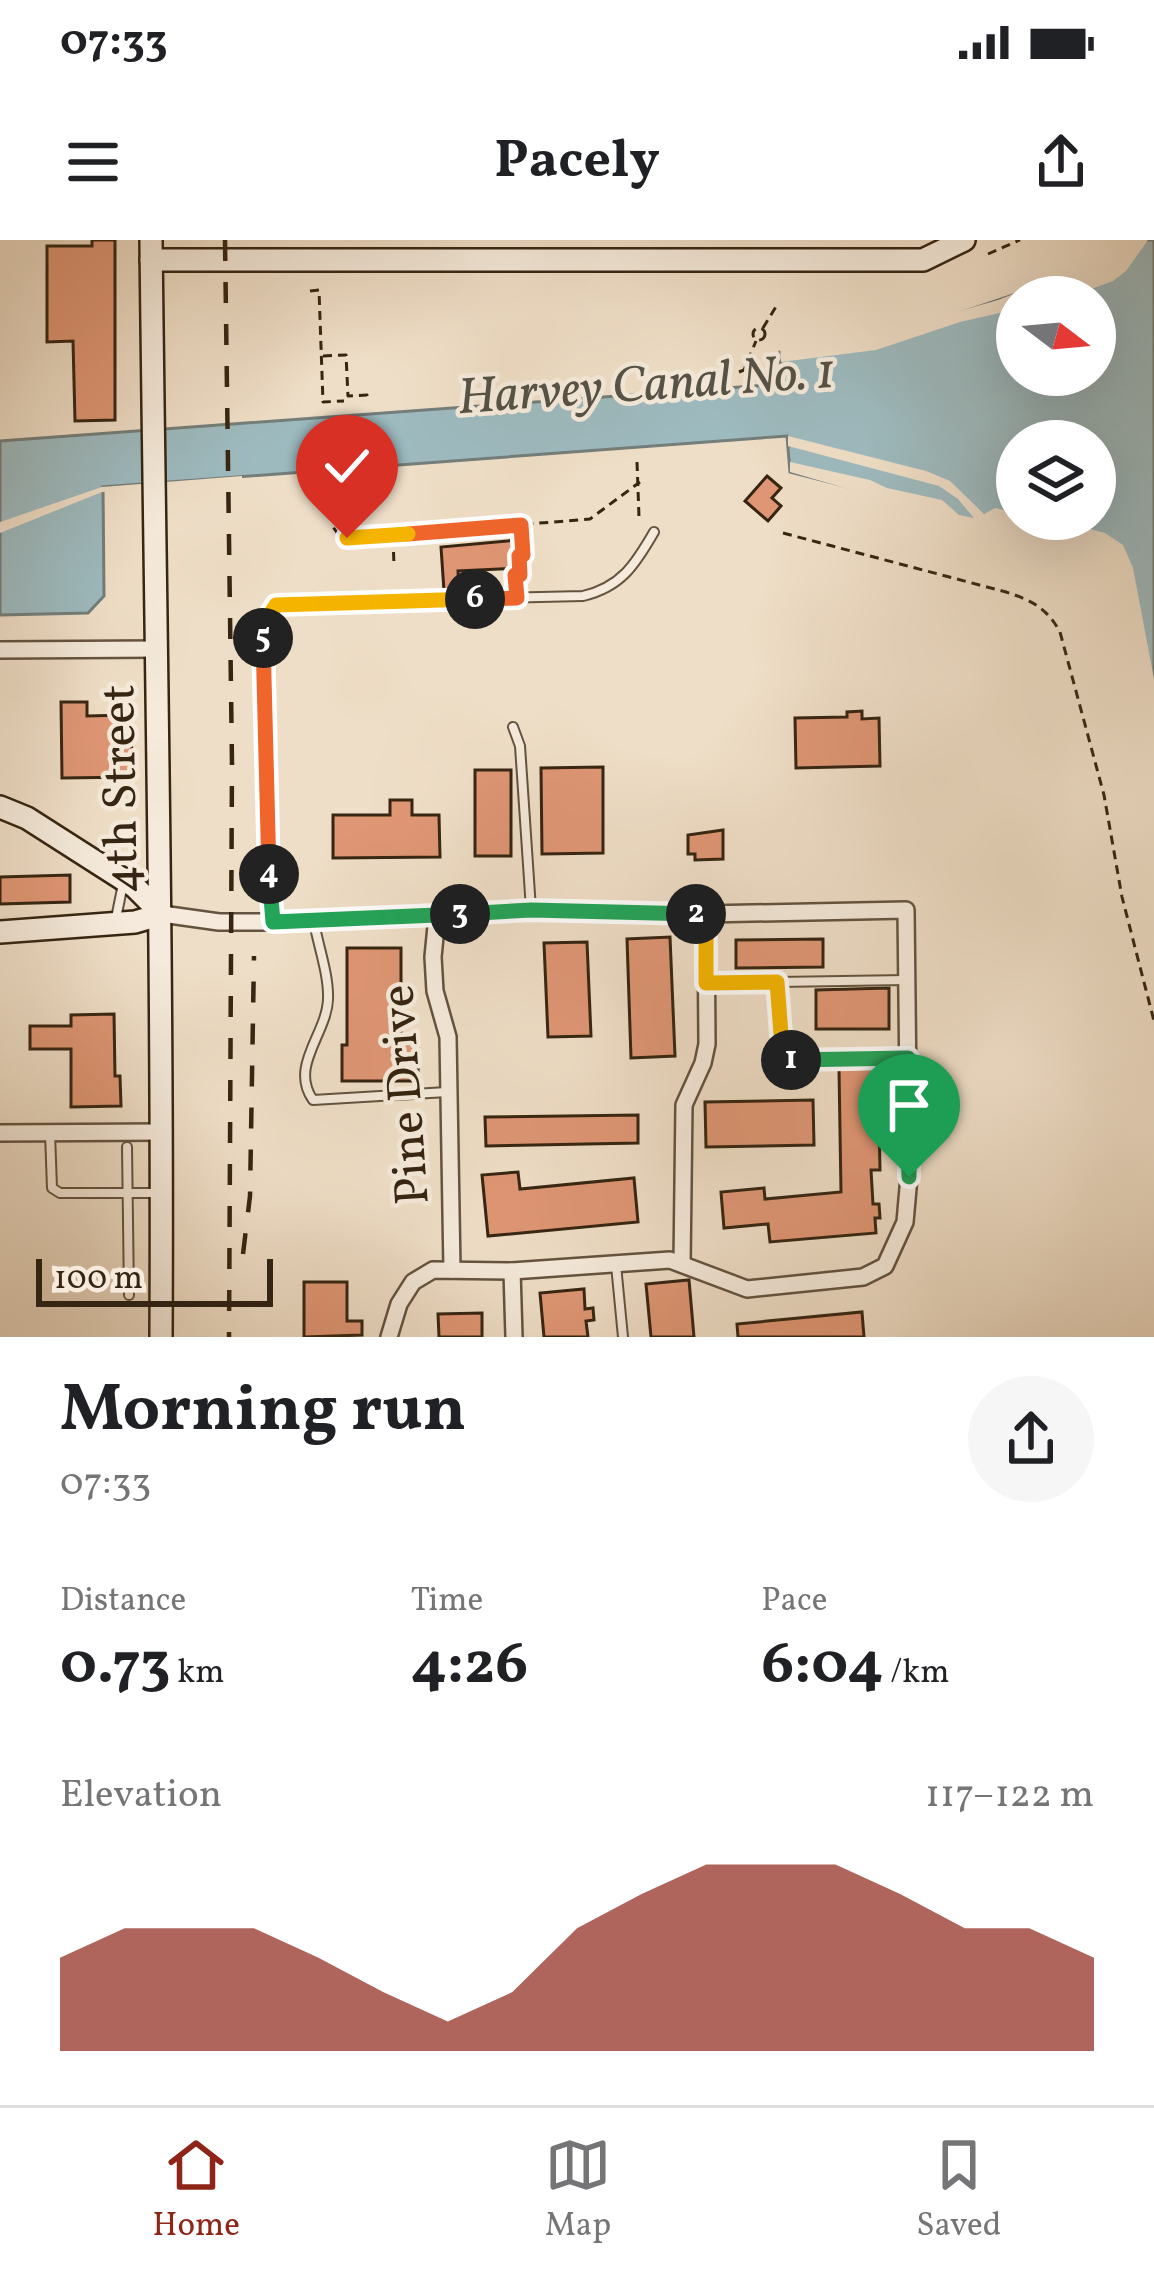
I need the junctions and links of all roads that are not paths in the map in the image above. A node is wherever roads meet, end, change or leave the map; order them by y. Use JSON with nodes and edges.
{"nodes":[{"id":1,"x":964,"y":240,"type":"edge"},
{"id":2,"x":151,"y":250,"type":"edge"},
{"id":3,"x":654,"y":532,"type":"dead end"},
{"id":4,"x":296,"y":603,"type":"joint"},
{"id":5,"x":158,"y":649,"type":"junction"},
{"id":6,"x":0,"y":650,"type":"edge"},
{"id":7,"x":513,"y":727,"type":"dead end"},
{"id":8,"x":0,"y":807,"type":"edge"},
{"id":9,"x":124,"y":881,"type":"junction"},
{"id":10,"x":531,"y":910,"type":"junction"},
{"id":11,"x":162,"y":914,"type":"junction"},
{"id":12,"x":706,"y":914,"type":"junction"},
{"id":13,"x":437,"y":916,"type":"junction"},
{"id":14,"x":314,"y":920,"type":"junction"},
{"id":15,"x":273,"y":922,"type":"junction"},
{"id":16,"x":115,"y":924,"type":"junction"},
{"id":17,"x":0,"y":932,"type":"edge"},
{"id":18,"x":907,"y":980,"type":"junction"},
{"id":19,"x":777,"y":982,"type":"junction"},
{"id":20,"x":706,"y":983,"type":"junction"},
{"id":21,"x":908,"y":1058,"type":"junction"},
{"id":22,"x":448,"y":1092,"type":"junction"},
{"id":23,"x":162,"y":1132,"type":"junction"},
{"id":24,"x":0,"y":1133,"type":"edge"},
{"id":25,"x":50,"y":1133,"type":"junction"},
{"id":26,"x":127,"y":1147,"type":"dead end"},
{"id":27,"x":128,"y":1193,"type":"junction"},
{"id":28,"x":161,"y":1193,"type":"junction"},
{"id":29,"x":616,"y":1264,"type":"junction"},
{"id":30,"x":682,"y":1264,"type":"junction"},
{"id":31,"x":452,"y":1270,"type":"junction"},
{"id":32,"x":512,"y":1271,"type":"junction"},
{"id":33,"x":129,"y":1295,"type":"dead end"},
{"id":34,"x":160,"y":1337,"type":"edge"},
{"id":35,"x":389,"y":1337,"type":"edge"},
{"id":36,"x":514,"y":1337,"type":"edge"},
{"id":37,"x":623,"y":1337,"type":"edge"}],
"edges":[{"from":1,"to":2,"type":"main road"},
{"from":2,"to":5,"type":"main road","name":"4th Street"},
{"from":3,"to":4,"type":"lane"},
{"from":4,"to":15,"type":"street"},
{"from":5,"to":6,"type":"street"},
{"from":5,"to":11,"type":"main road","name":"4th Street"},
{"from":7,"to":10,"type":"lane"},
{"from":8,"to":9,"type":"main road"},
{"from":9,"to":11,"type":"main road"},
{"from":9,"to":16,"type":"lane"},
{"from":10,"to":12,"type":"street"},
{"from":10,"to":13,"type":"street"},
{"from":11,"to":15,"type":"street"},
{"from":11,"to":16,"type":"main road"},
{"from":11,"to":23,"type":"main road","name":"4th Street"},
{"from":12,"to":18,"type":"street"},
{"from":12,"to":20,"type":"street"},
{"from":13,"to":14,"type":"street"},
{"from":13,"to":22,"type":"street","name":"Pine Drive"},
{"from":14,"to":15,"type":"street"},
{"from":14,"to":22,"type":"lane"},
{"from":16,"to":17,"type":"main road"},
{"from":18,"to":19,"type":"lane"},
{"from":18,"to":21,"type":"street"},
{"from":19,"to":20,"type":"lane"},
{"from":19,"to":21,"type":"lane"},
{"from":20,"to":30,"type":"street"},
{"from":21,"to":30,"type":"street"},
{"from":22,"to":31,"type":"street","name":"Pine Drive"},
{"from":23,"to":25,"type":"street"},
{"from":23,"to":28,"type":"main road","name":"4th Street"},
{"from":24,"to":25,"type":"street"},
{"from":25,"to":27,"type":"lane"},
{"from":26,"to":27,"type":"lane"},
{"from":27,"to":28,"type":"lane"},
{"from":27,"to":33,"type":"lane"},
{"from":28,"to":34,"type":"main road","name":"4th Street"},
{"from":29,"to":30,"type":"street"},
{"from":29,"to":32,"type":"street"},
{"from":29,"to":37,"type":"lane"},
{"from":31,"to":32,"type":"street"},
{"from":31,"to":35,"type":"street"},
{"from":32,"to":36,"type":"street"}]}
